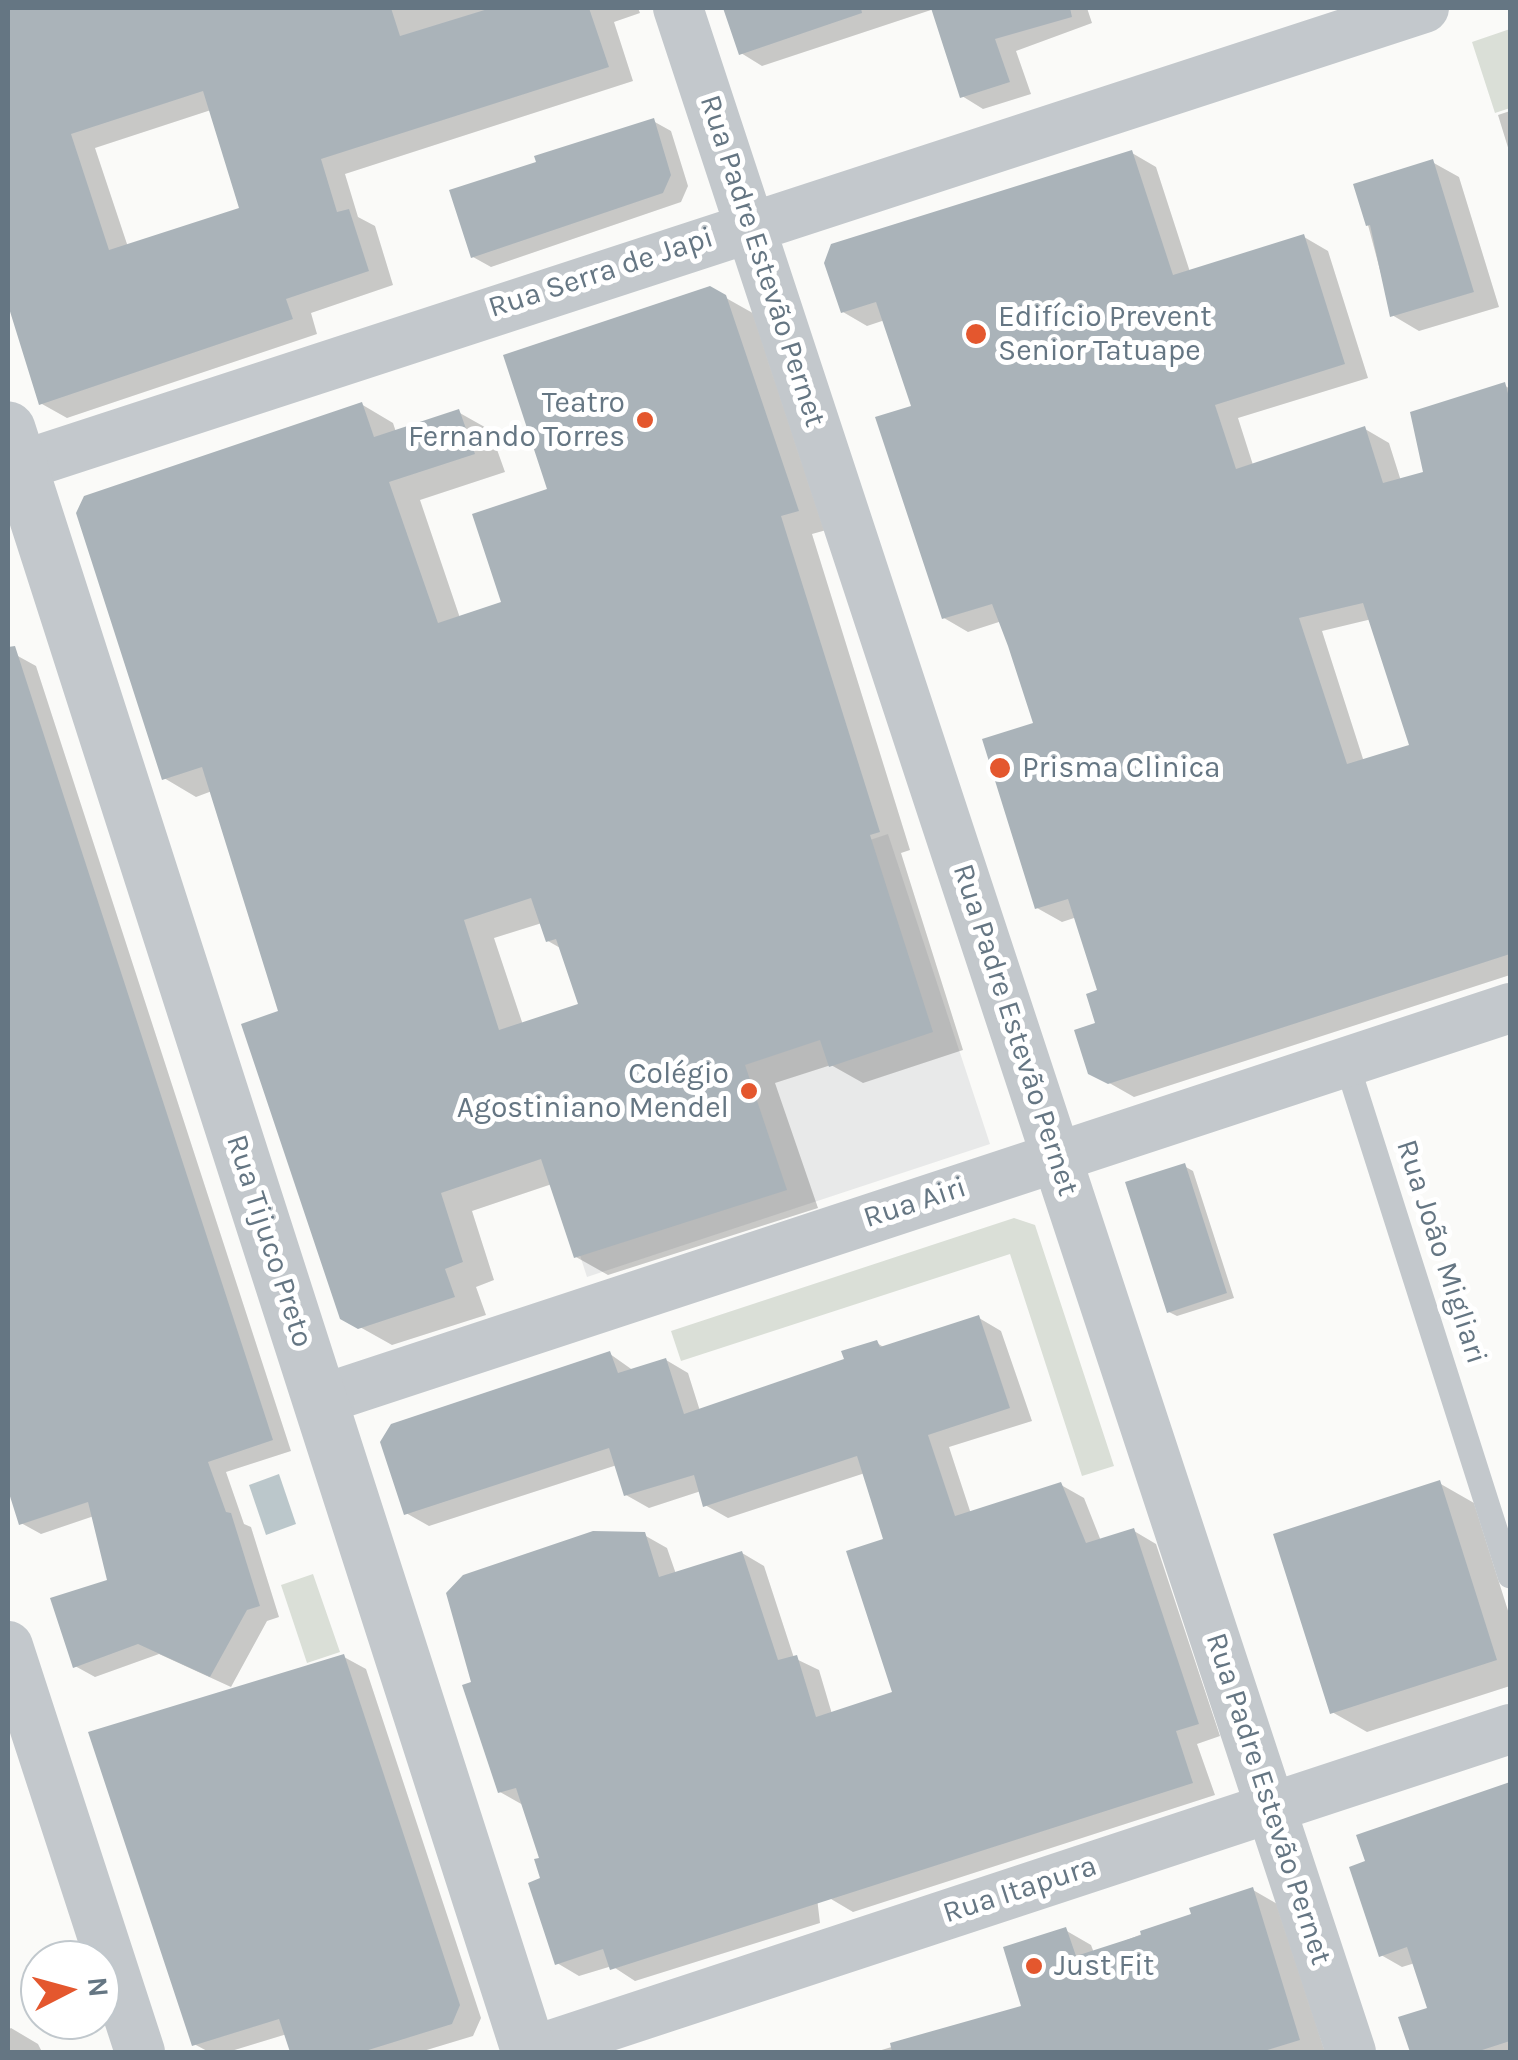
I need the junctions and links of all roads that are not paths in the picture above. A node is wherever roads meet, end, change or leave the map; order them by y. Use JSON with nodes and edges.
{"nodes":[{"id":1,"x":678,"y":8,"type":"edge"},
{"id":2,"x":1424,"y":8,"type":"edge"},
{"id":3,"x":750,"y":224,"type":"junction"},
{"id":4,"x":12,"y":455,"type":"edge"},
{"id":5,"x":1510,"y":1008,"type":"edge"},
{"id":6,"x":1346,"y":1061,"type":"junction"},
{"id":7,"x":1056,"y":1156,"type":"junction"},
{"id":8,"x":320,"y":1400,"type":"junction"},
{"id":9,"x":1510,"y":1576,"type":"edge"},
{"id":10,"x":8,"y":1646,"type":"edge"},
{"id":11,"x":1510,"y":1729,"type":"edge"},
{"id":12,"x":1270,"y":1806,"type":"junction"},
{"id":13,"x":140,"y":2052,"type":"edge"},
{"id":14,"x":529,"y":2052,"type":"edge"},
{"id":15,"x":1350,"y":2052,"type":"edge"}],
"edges":[{"from":1,"to":3,"type":"street","name":"Rua Padre Estevão Pernet"},
{"from":2,"to":3,"type":"street","name":"Rua Serra de Japi"},
{"from":3,"to":4,"type":"street","name":"Rua Serra de Japi"},
{"from":3,"to":7,"type":"street","name":"Rua Padre Estevão Pernet"},
{"from":4,"to":8,"type":"street","name":"Rua Tijuco Preto"},
{"from":5,"to":6,"type":"street","name":"Rua Airi"},
{"from":6,"to":7,"type":"street","name":"Rua Airi"},
{"from":6,"to":9,"type":"lane","name":"Rua João Migliari"},
{"from":7,"to":8,"type":"street","name":"Rua Airi"},
{"from":7,"to":12,"type":"street","name":"Rua Padre Estevão Pernet"},
{"from":8,"to":14,"type":"street","name":"Rua Tijuco Preto"},
{"from":10,"to":13,"type":"street"},
{"from":11,"to":12,"type":"street","name":"Rua Itapura"},
{"from":12,"to":14,"type":"street","name":"Rua Itapura"},
{"from":12,"to":15,"type":"street","name":"Rua Padre Estevão Pernet"}]}
